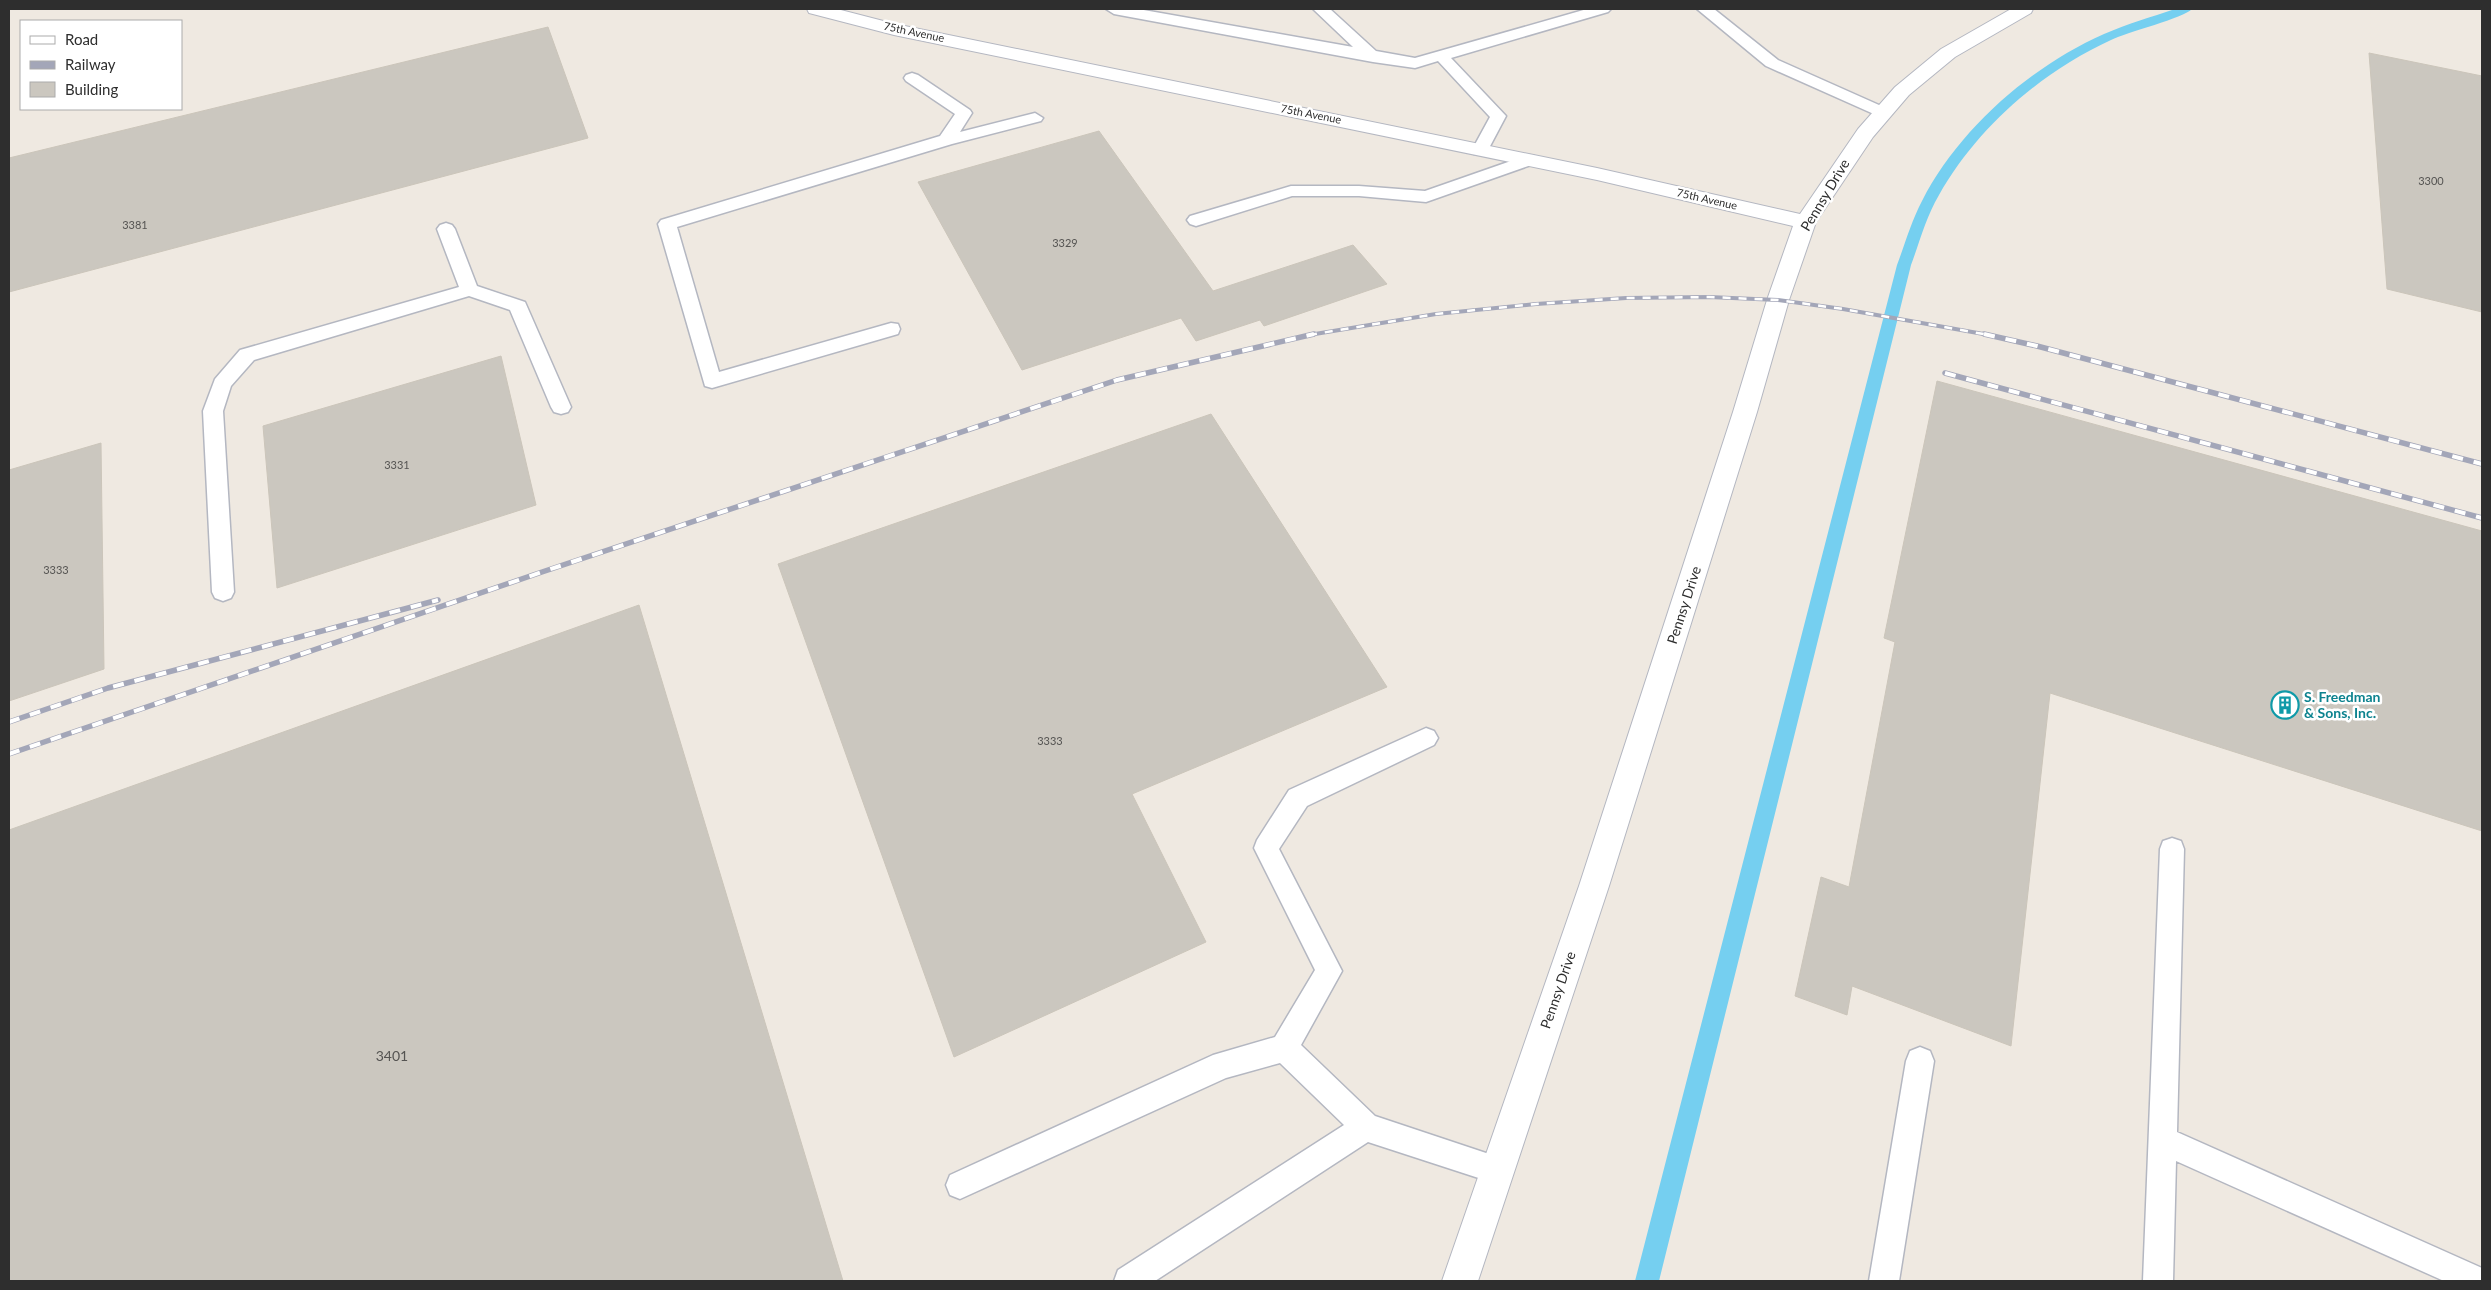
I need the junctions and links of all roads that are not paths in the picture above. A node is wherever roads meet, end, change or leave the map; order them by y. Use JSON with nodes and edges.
{"nodes":[{"id":1,"x":816,"y":9,"type":"edge"},
{"id":2,"x":1114,"y":9,"type":"edge"},
{"id":3,"x":1320,"y":9,"type":"edge"},
{"id":4,"x":1603,"y":9,"type":"edge"},
{"id":5,"x":1705,"y":9,"type":"edge"},
{"id":6,"x":2024,"y":9,"type":"edge"},
{"id":7,"x":1373,"y":57,"type":"junction"},
{"id":8,"x":1442,"y":57,"type":"junction"},
{"id":9,"x":912,"y":78,"type":"dead end"},
{"id":10,"x":1882,"y":112,"type":"junction"},
{"id":11,"x":1034,"y":118,"type":"dead end"},
{"id":12,"x":946,"y":140,"type":"junction"},
{"id":13,"x":1480,"y":150,"type":"junction"},
{"id":14,"x":1528,"y":160,"type":"junction"},
{"id":15,"x":1196,"y":220,"type":"dead end"},
{"id":16,"x":1805,"y":222,"type":"junction"},
{"id":17,"x":446,"y":229,"type":"dead end"},
{"id":18,"x":468,"y":290,"type":"junction"},
{"id":19,"x":891,"y":329,"type":"dead end"},
{"id":20,"x":561,"y":407,"type":"dead end"},
{"id":21,"x":224,"y":592,"type":"dead end"},
{"id":22,"x":1426,"y":738,"type":"dead end"},
{"id":23,"x":2172,"y":849,"type":"dead end"},
{"id":24,"x":1284,"y":1048,"type":"junction"},
{"id":25,"x":1920,"y":1061,"type":"dead end"},
{"id":26,"x":1366,"y":1127,"type":"junction"},
{"id":27,"x":2162,"y":1140,"type":"junction"},
{"id":28,"x":1498,"y":1170,"type":"junction"},
{"id":29,"x":960,"y":1185,"type":"dead end"},
{"id":30,"x":1129,"y":1281,"type":"edge"},
{"id":31,"x":1460,"y":1281,"type":"edge"},
{"id":32,"x":1884,"y":1281,"type":"edge"},
{"id":33,"x":2158,"y":1281,"type":"edge"},
{"id":34,"x":2478,"y":1281,"type":"edge"}],
"edges":[{"from":1,"to":13,"type":"main road","name":"75th Avenue"},
{"from":2,"to":7,"type":"lane"},
{"from":3,"to":7,"type":"lane"},
{"from":4,"to":8,"type":"lane"},
{"from":5,"to":10,"type":"lane"},
{"from":6,"to":10,"type":"main road","name":"Pennsy Drive"},
{"from":7,"to":8,"type":"lane"},
{"from":8,"to":13,"type":"lane"},
{"from":9,"to":12,"type":"lane"},
{"from":10,"to":16,"type":"main road","name":"Pennsy Drive"},
{"from":11,"to":12,"type":"lane"},
{"from":12,"to":19,"type":"lane"},
{"from":13,"to":14,"type":"main road","name":"75th Avenue"},
{"from":14,"to":15,"type":"lane"},
{"from":14,"to":16,"type":"main road","name":"75th Avenue"},
{"from":16,"to":28,"type":"main road","name":"Pennsy Drive"},
{"from":17,"to":18,"type":"lane"},
{"from":18,"to":20,"type":"lane"},
{"from":18,"to":21,"type":"lane"},
{"from":22,"to":24,"type":"lane"},
{"from":23,"to":27,"type":"lane"},
{"from":24,"to":26,"type":"lane"},
{"from":24,"to":29,"type":"lane"},
{"from":25,"to":32,"type":"lane"},
{"from":26,"to":28,"type":"lane"},
{"from":26,"to":30,"type":"lane"},
{"from":27,"to":33,"type":"lane"},
{"from":27,"to":34,"type":"lane"},
{"from":28,"to":31,"type":"main road","name":"Pennsy Drive"}]}
